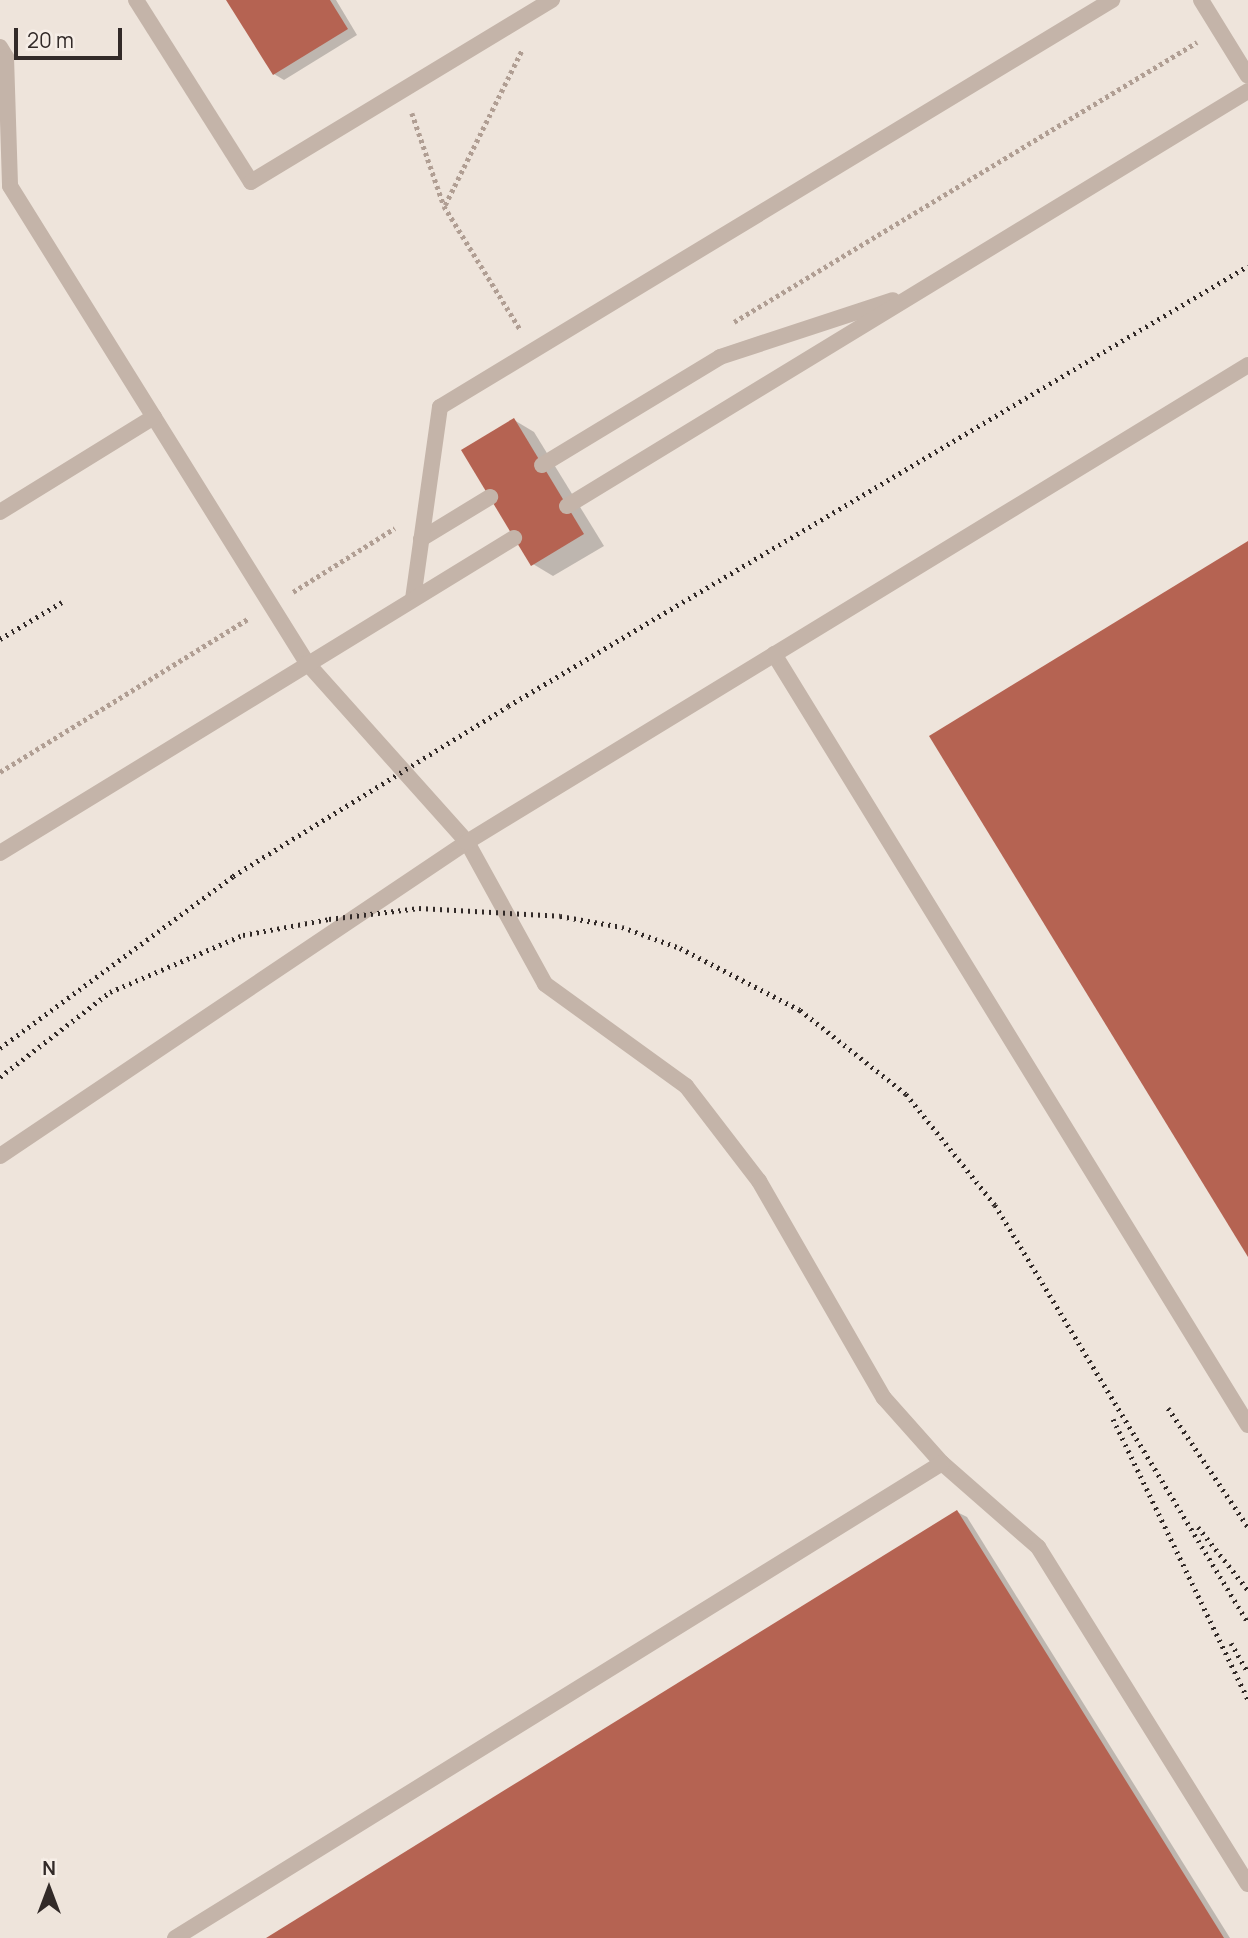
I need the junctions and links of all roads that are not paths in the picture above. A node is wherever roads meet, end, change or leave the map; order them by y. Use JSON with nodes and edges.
{"nodes":[{"id":1,"x":136,"y":0,"type":"edge"},
{"id":2,"x":1112,"y":0,"type":"edge"},
{"id":3,"x":1201,"y":0,"type":"edge"},
{"id":4,"x":549,"y":2,"type":"edge"},
{"id":5,"x":0,"y":47,"type":"edge"},
{"id":6,"x":1248,"y":76,"type":"edge"},
{"id":7,"x":1248,"y":91,"type":"edge"},
{"id":8,"x":5,"y":189,"type":"edge"},
{"id":9,"x":921,"y":291,"type":"junction"},
{"id":10,"x":1248,"y":365,"type":"edge"},
{"id":11,"x":154,"y":417,"type":"junction"},
{"id":12,"x":542,"y":465,"type":"dead end"},
{"id":13,"x":490,"y":497,"type":"dead end"},
{"id":14,"x":567,"y":506,"type":"dead end"},
{"id":15,"x":0,"y":512,"type":"edge"},
{"id":16,"x":514,"y":538,"type":"dead end"},
{"id":17,"x":421,"y":539,"type":"junction"},
{"id":18,"x":413,"y":599,"type":"junction"},
{"id":19,"x":774,"y":654,"type":"junction"},
{"id":20,"x":307,"y":663,"type":"junction"},
{"id":21,"x":467,"y":842,"type":"junction"},
{"id":22,"x":0,"y":853,"type":"edge"},
{"id":23,"x":0,"y":1156,"type":"edge"},
{"id":24,"x":1248,"y":1425,"type":"edge"},
{"id":25,"x":942,"y":1463,"type":"junction"},
{"id":26,"x":1248,"y":1884,"type":"edge"},
{"id":27,"x":176,"y":1938,"type":"edge"}],
"edges":[{"from":1,"to":4,"type":"lane"},
{"from":2,"to":17,"type":"lane"},
{"from":3,"to":6,"type":"lane"},
{"from":5,"to":8,"type":"lane"},
{"from":7,"to":9,"type":"lane"},
{"from":8,"to":11,"type":"lane"},
{"from":9,"to":12,"type":"lane"},
{"from":9,"to":14,"type":"lane"},
{"from":10,"to":19,"type":"lane"},
{"from":11,"to":15,"type":"lane"},
{"from":11,"to":20,"type":"lane"},
{"from":13,"to":17,"type":"lane"},
{"from":16,"to":18,"type":"lane"},
{"from":17,"to":18,"type":"lane"},
{"from":18,"to":20,"type":"lane"},
{"from":19,"to":21,"type":"lane"},
{"from":19,"to":24,"type":"lane"},
{"from":20,"to":21,"type":"lane"},
{"from":20,"to":22,"type":"lane"},
{"from":21,"to":23,"type":"lane"},
{"from":21,"to":25,"type":"lane"},
{"from":25,"to":26,"type":"lane"},
{"from":25,"to":27,"type":"lane"}]}
